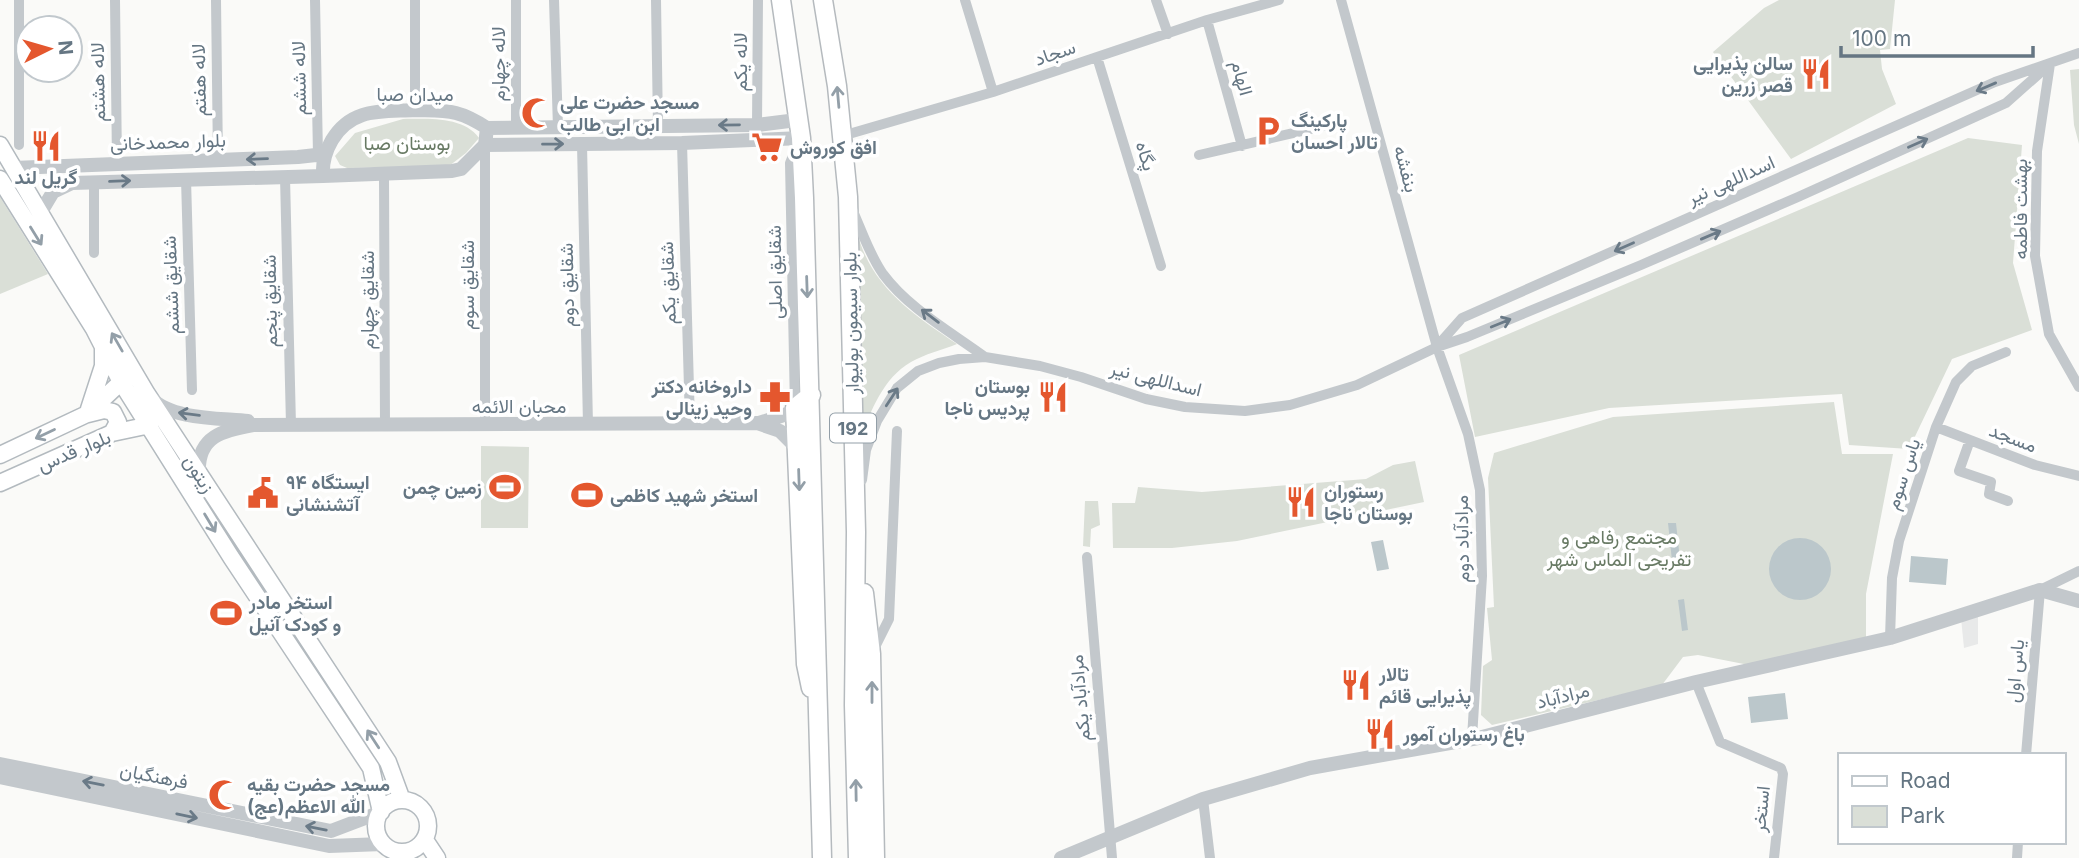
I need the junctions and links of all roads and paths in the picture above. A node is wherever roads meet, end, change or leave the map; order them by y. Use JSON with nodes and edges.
{"nodes":[{"id":1,"x":19,"y":0,"type":"edge"},
{"id":2,"x":115,"y":0,"type":"edge"},
{"id":3,"x":216,"y":0,"type":"edge"},
{"id":4,"x":315,"y":0,"type":"edge"},
{"id":5,"x":415,"y":0,"type":"edge"},
{"id":6,"x":516,"y":0,"type":"edge"},
{"id":7,"x":554,"y":0,"type":"edge"},
{"id":8,"x":656,"y":0,"type":"edge"},
{"id":9,"x":758,"y":0,"type":"edge"},
{"id":10,"x":781,"y":0,"type":"edge"},
{"id":11,"x":823,"y":0,"type":"edge"},
{"id":12,"x":965,"y":0,"type":"edge"},
{"id":13,"x":1156,"y":0,"type":"edge"},
{"id":14,"x":1279,"y":0,"type":"edge"},
{"id":15,"x":1341,"y":0,"type":"edge"},
{"id":16,"x":1207,"y":20,"type":"junction"},
{"id":17,"x":1168,"y":34,"type":"junction"},
{"id":18,"x":2079,"y":53,"type":"edge"},
{"id":19,"x":1097,"y":57,"type":"junction"},
{"id":20,"x":2050,"y":64,"type":"junction"},
{"id":21,"x":993,"y":92,"type":"junction"},
{"id":22,"x":415,"y":110,"type":"junction"},
{"id":23,"x":757,"y":125,"type":"junction"},
{"id":24,"x":1328,"y":125,"type":"dead end"},
{"id":25,"x":658,"y":126,"type":"junction"},
{"id":26,"x":487,"y":128,"type":"junction"},
{"id":27,"x":516,"y":128,"type":"junction"},
{"id":28,"x":558,"y":128,"type":"junction"},
{"id":29,"x":799,"y":129,"type":"junction"},
{"id":30,"x":842,"y":136,"type":"junction"},
{"id":31,"x":682,"y":142,"type":"junction"},
{"id":32,"x":582,"y":144,"type":"junction"},
{"id":33,"x":0,"y":145,"type":"edge"},
{"id":34,"x":19,"y":145,"type":"dead end"},
{"id":35,"x":485,"y":145,"type":"junction"},
{"id":36,"x":1242,"y":146,"type":"junction"},
{"id":37,"x":321,"y":154,"type":"junction"},
{"id":38,"x":1199,"y":155,"type":"dead end"},
{"id":39,"x":218,"y":160,"type":"junction"},
{"id":40,"x":117,"y":163,"type":"junction"},
{"id":41,"x":80,"y":164,"type":"junction"},
{"id":42,"x":13,"y":168,"type":"junction"},
{"id":43,"x":384,"y":174,"type":"junction"},
{"id":44,"x":323,"y":176,"type":"junction"},
{"id":45,"x":285,"y":177,"type":"junction"},
{"id":46,"x":0,"y":179,"type":"edge"},
{"id":47,"x":186,"y":179,"type":"junction"},
{"id":48,"x":87,"y":183,"type":"junction"},
{"id":49,"x":848,"y":197,"type":"junction"},
{"id":50,"x":41,"y":212,"type":"junction"},
{"id":51,"x":93,"y":253,"type":"dead end"},
{"id":52,"x":1161,"y":266,"type":"dead end"},
{"id":53,"x":1437,"y":346,"type":"junction"},
{"id":54,"x":103,"y":347,"type":"junction"},
{"id":55,"x":2006,"y":352,"type":"dead end"},
{"id":56,"x":985,"y":357,"type":"junction"},
{"id":57,"x":136,"y":374,"type":"junction"},
{"id":58,"x":121,"y":382,"type":"junction"},
{"id":59,"x":2079,"y":387,"type":"edge"},
{"id":60,"x":192,"y":390,"type":"dead end"},
{"id":61,"x":147,"y":394,"type":"junction"},
{"id":62,"x":811,"y":395,"type":"junction"},
{"id":63,"x":795,"y":408,"type":"junction"},
{"id":64,"x":87,"y":414,"type":"junction"},
{"id":65,"x":690,"y":423,"type":"junction"},
{"id":66,"x":757,"y":423,"type":"junction"},
{"id":67,"x":150,"y":425,"type":"junction"},
{"id":68,"x":286,"y":425,"type":"junction"},
{"id":69,"x":588,"y":425,"type":"junction"},
{"id":70,"x":385,"y":426,"type":"junction"},
{"id":71,"x":485,"y":426,"type":"junction"},
{"id":72,"x":1936,"y":427,"type":"junction"},
{"id":73,"x":897,"y":431,"type":"dead end"},
{"id":74,"x":112,"y":433,"type":"junction"},
{"id":75,"x":1969,"y":440,"type":"junction"},
{"id":76,"x":797,"y":448,"type":"junction"},
{"id":77,"x":0,"y":456,"type":"edge"},
{"id":78,"x":199,"y":473,"type":"junction"},
{"id":79,"x":2079,"y":476,"type":"edge"},
{"id":80,"x":0,"y":483,"type":"edge"},
{"id":81,"x":2008,"y":501,"type":"dead end"},
{"id":82,"x":856,"y":532,"type":"junction"},
{"id":83,"x":248,"y":547,"type":"junction"},
{"id":84,"x":231,"y":557,"type":"junction"},
{"id":85,"x":1087,"y":557,"type":"dead end"},
{"id":86,"x":2079,"y":570,"type":"edge"},
{"id":87,"x":2040,"y":590,"type":"junction"},
{"id":88,"x":2079,"y":601,"type":"edge"},
{"id":89,"x":1890,"y":638,"type":"junction"},
{"id":90,"x":871,"y":654,"type":"junction"},
{"id":91,"x":1696,"y":682,"type":"junction"},
{"id":92,"x":821,"y":732,"type":"junction"},
{"id":93,"x":1472,"y":738,"type":"junction"},
{"id":94,"x":2025,"y":753,"type":"edge"},
{"id":95,"x":0,"y":764,"type":"edge"},
{"id":96,"x":0,"y":777,"type":"edge"},
{"id":97,"x":1203,"y":799,"type":"junction"},
{"id":98,"x":402,"y":800,"type":"junction"},
{"id":99,"x":381,"y":812,"type":"junction"},
{"id":100,"x":1109,"y":837,"type":"junction"},
{"id":101,"x":425,"y":840,"type":"junction"},
{"id":102,"x":383,"y":844,"type":"junction"},
{"id":103,"x":407,"y":855,"type":"edge"},
{"id":104,"x":437,"y":858,"type":"edge"},
{"id":105,"x":822,"y":858,"type":"edge"},
{"id":106,"x":858,"y":858,"type":"edge"},
{"id":107,"x":875,"y":858,"type":"edge"},
{"id":108,"x":1061,"y":858,"type":"edge"},
{"id":109,"x":1112,"y":858,"type":"edge"},
{"id":110,"x":1210,"y":858,"type":"edge"},
{"id":111,"x":1774,"y":858,"type":"edge"}],
"edges":[{"from":1,"to":34,"type":"street"},
{"from":2,"to":40,"type":"street","name":"لاله هشتم"},
{"from":3,"to":39,"type":"street","name":"لاله هفتم"},
{"from":4,"to":37,"type":"street","name":"لاله ششم"},
{"from":5,"to":22,"type":"street"},
{"from":6,"to":27,"type":"street","name":"لاله چهارم"},
{"from":7,"to":28,"type":"street"},
{"from":8,"to":25,"type":"street"},
{"from":9,"to":23,"type":"street","name":"لاله یکم"},
{"from":10,"to":29,"type":"main road","number":"192"},
{"from":30,"to":11,"type":"main road","name":"بلوار سیمون بولیوار","number":"192","one_way":true},
{"from":12,"to":21,"type":"street"},
{"from":13,"to":17,"type":"street"},
{"from":14,"to":16,"type":"street","name":"سجاد"},
{"from":15,"to":53,"type":"street","name":"بنفشه"},
{"from":16,"to":17,"type":"street","name":"سجاد"},
{"from":16,"to":36,"type":"street","name":"الهام"},
{"from":17,"to":19,"type":"street","name":"سجاد"},
{"from":18,"to":20,"type":"street","name":"اسداللهی نیر"},
{"from":19,"to":21,"type":"street","name":"سجاد"},
{"from":19,"to":52,"type":"street","name":"پگاه"},
{"from":53,"to":20,"type":"street","name":"اسداللهی نیر","one_way":true},
{"from":20,"to":53,"type":"street","name":"اسداللهی نیر","one_way":true},
{"from":20,"to":59,"type":"street","name":"بهشت فاطمه"},
{"from":21,"to":30,"type":"street","name":"سجاد"},
{"from":22,"to":26,"type":"street","name":"میدان صبا"},
{"from":22,"to":37,"type":"street","name":"میدان صبا"},
{"from":23,"to":25,"type":"street","one_way":true},
{"from":23,"to":29,"type":"street"},
{"from":24,"to":36,"type":"street"},
{"from":25,"to":28,"type":"street"},
{"from":26,"to":27,"type":"street"},
{"from":26,"to":35,"type":"street"},
{"from":27,"to":28,"type":"street"},
{"from":29,"to":31,"type":"street"},
{"from":29,"to":62,"type":"main road","number":"192","one_way":true},
{"from":29,"to":63,"type":"street","name":"شقایق اصلی"},
{"from":30,"to":49,"type":"main road","name":"بلوار سیمون بولیوار","number":"192"},
{"from":31,"to":32,"type":"street"},
{"from":31,"to":65,"type":"street","name":"شقایق یکم"},
{"from":35,"to":32,"type":"street","one_way":true},
{"from":32,"to":69,"type":"street","name":"شقایق دوم"},
{"from":33,"to":42,"type":"main road","name":"زیتون"},
{"from":35,"to":43,"type":"street"},
{"from":35,"to":71,"type":"street","name":"شقایق سوم"},
{"from":36,"to":38,"type":"street"},
{"from":37,"to":39,"type":"street","name":"بلوار محمدخانی","one_way":true},
{"from":37,"to":44,"type":"street","name":"میدان صبا"},
{"from":39,"to":40,"type":"street","name":"بلوار محمدخانی"},
{"from":40,"to":41,"type":"street","name":"بلوار محمدخانی"},
{"from":41,"to":42,"type":"street","name":"بلوار محمدخانی"},
{"from":41,"to":48,"type":"street"},
{"from":42,"to":50,"type":"main road","name":"زیتون"},
{"from":43,"to":44,"type":"street"},
{"from":43,"to":70,"type":"street","name":"شقایق چهارم"},
{"from":44,"to":45,"type":"street","name":"بلوار محمدخانی"},
{"from":45,"to":47,"type":"street","name":"بلوار محمدخانی"},
{"from":45,"to":68,"type":"street","name":"شقایق پنجم"},
{"from":46,"to":54,"type":"main road","name":"زیتون","one_way":true},
{"from":48,"to":47,"type":"street","name":"بلوار محمدخانی","one_way":true},
{"from":47,"to":60,"type":"street","name":"شقایق ششم"},
{"from":48,"to":50,"type":"street","name":"بلوار محمدخانی"},
{"from":48,"to":51,"type":"street"},
{"from":56,"to":49,"type":"street","name":"اسداللهی نیر","one_way":true},
{"from":49,"to":82,"type":"main road","name":"بلوار سیمون بولیوار","number":"192"},
{"from":57,"to":50,"type":"main road","name":"زیتون","one_way":true},
{"from":53,"to":56,"type":"street","name":"اسداللهی نیر"},
{"from":53,"to":93,"type":"street","name":"مرادآباد دوم"},
{"from":54,"to":58,"type":"main road","name":"زیتون"},
{"from":54,"to":64,"type":"main road"},
{"from":55,"to":72,"type":"street","name":"یاس سوم"},
{"from":82,"to":56,"type":"street","name":"اسداللهی نیر","one_way":true},
{"from":57,"to":58,"type":"main road","name":"بلوار قدس"},
{"from":57,"to":61,"type":"main road","name":"زیتون"},
{"from":58,"to":64,"type":"main road","name":"بلوار قدس"},
{"from":58,"to":67,"type":"main road","name":"زیتون"},
{"from":68,"to":61,"type":"street","one_way":true},
{"from":61,"to":78,"type":"main road","name":"زیتون"},
{"from":62,"to":63,"type":"main road"},
{"from":62,"to":92,"type":"main road","number":"192"},
{"from":63,"to":66,"type":"street","name":"محبان الائمه"},
{"from":63,"to":76,"type":"main road"},
{"from":64,"to":74,"type":"main road"},
{"from":64,"to":77,"type":"main road","name":"بلوار قدس","one_way":true},
{"from":65,"to":66,"type":"street","name":"محبان الائمه"},
{"from":65,"to":69,"type":"street","name":"محبان الائمه"},
{"from":66,"to":76,"type":"street","name":"محبان الائمه"},
{"from":67,"to":74,"type":"main road","name":"بلوار قدس"},
{"from":67,"to":84,"type":"main road","name":"زیتون","one_way":true},
{"from":68,"to":70,"type":"street","name":"محبان الائمه"},
{"from":68,"to":78,"type":"street"},
{"from":69,"to":71,"type":"street","name":"محبان الائمه"},
{"from":70,"to":71,"type":"street","name":"محبان الائمه"},
{"from":72,"to":75,"type":"street","name":"مسجد"},
{"from":72,"to":89,"type":"street","name":"یاس سوم"},
{"from":73,"to":90,"type":"street"},
{"from":74,"to":80,"type":"main road","name":"بلوار قدس"},
{"from":75,"to":79,"type":"street","name":"مسجد"},
{"from":75,"to":81,"type":"street"},
{"from":76,"to":92,"type":"main road","one_way":true},
{"from":78,"to":83,"type":"main road","name":"زیتون"},
{"from":82,"to":90,"type":"main road"},
{"from":106,"to":82,"type":"main road","name":"بلوار سیمون بولیوار","number":"192","one_way":true},
{"from":83,"to":84,"type":"main road"},
{"from":98,"to":83,"type":"main road","name":"زیتون","one_way":true},
{"from":84,"to":99,"type":"main road","name":"زیتون"},
{"from":85,"to":100,"type":"street","name":"مرادآباد یکم"},
{"from":86,"to":87,"type":"street"},
{"from":87,"to":88,"type":"street"},
{"from":87,"to":89,"type":"street","name":"مرادآباد"},
{"from":87,"to":94,"type":"street","name":"یاس اول"},
{"from":89,"to":91,"type":"street","name":"مرادآباد"},
{"from":107,"to":90,"type":"main road","one_way":true},
{"from":91,"to":93,"type":"street","name":"مرادآباد"},
{"from":91,"to":111,"type":"street","name":"استخر"},
{"from":92,"to":105,"type":"main road","number":"192"},
{"from":93,"to":97,"type":"street","name":"مرادآباد"},
{"from":99,"to":95,"type":"street","name":"فرهنگیان","one_way":true},
{"from":96,"to":102,"type":"street","name":"فرهنگیان","one_way":true},
{"from":97,"to":100,"type":"street","name":"مرادآباد"},
{"from":97,"to":110,"type":"street"},
{"from":98,"to":99,"type":"main road"},
{"from":98,"to":101,"type":"main road"},
{"from":99,"to":102,"type":"main road"},
{"from":100,"to":108,"type":"street","name":"مرادآباد"},
{"from":100,"to":109,"type":"street","name":"مرادآباد یکم"},
{"from":101,"to":103,"type":"main road"},
{"from":101,"to":104,"type":"main road"},
{"from":102,"to":103,"type":"main road"}]}
